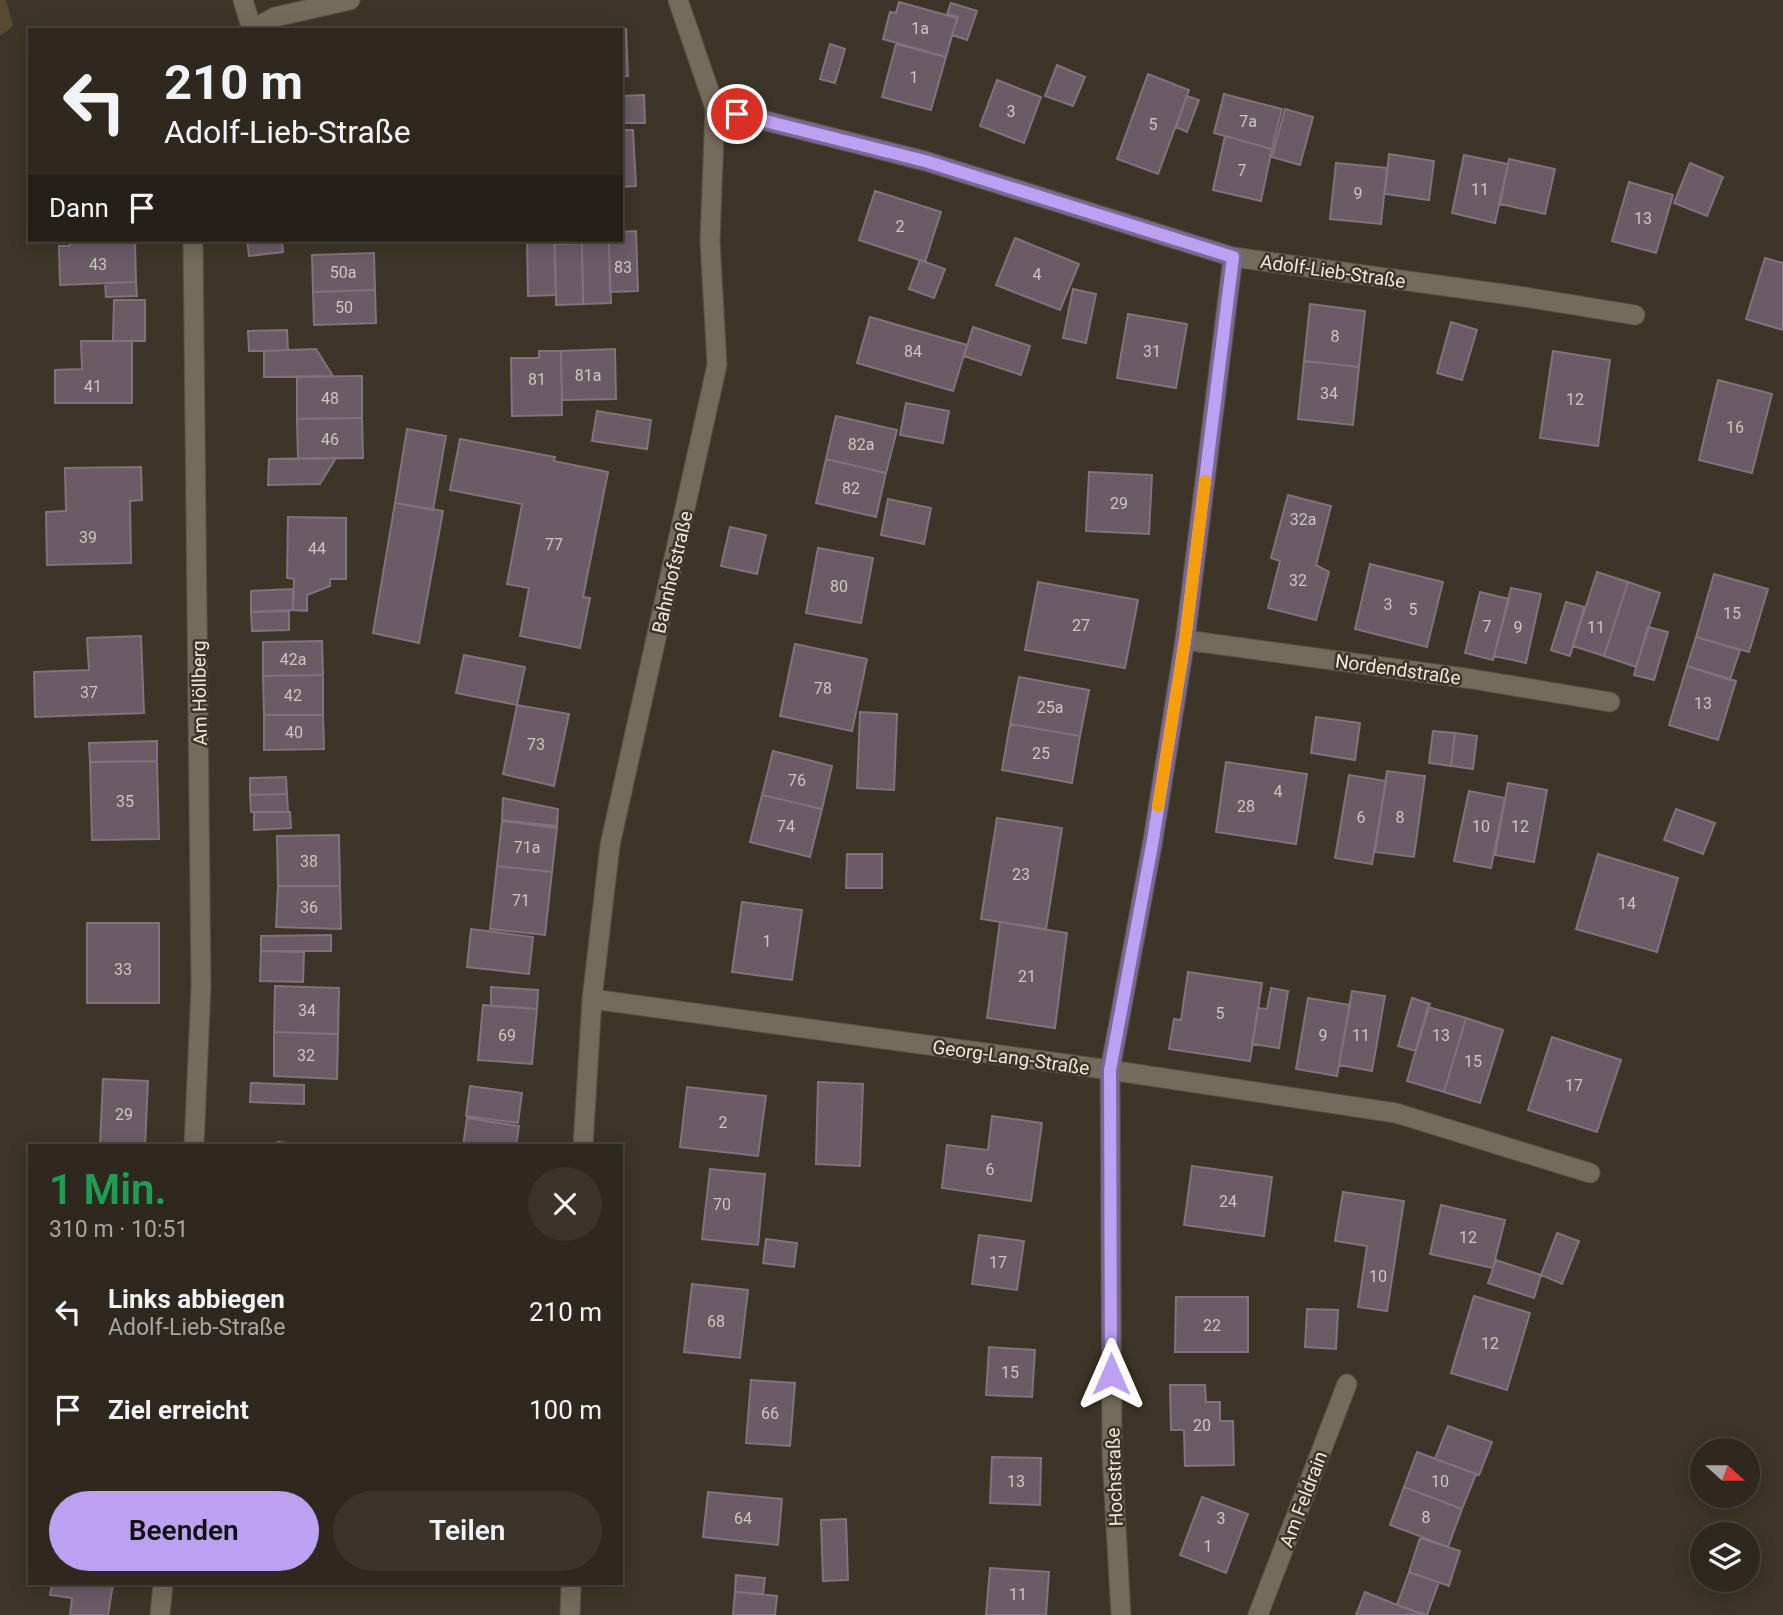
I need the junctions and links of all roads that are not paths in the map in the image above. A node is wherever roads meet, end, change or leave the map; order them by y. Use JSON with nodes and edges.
{"nodes":[{"id":1,"x":243,"y":0,"type":"edge"},
{"id":2,"x":350,"y":0,"type":"edge"},
{"id":3,"x":678,"y":0,"type":"edge"},
{"id":4,"x":251,"y":28,"type":"edge"},
{"id":5,"x":255,"y":28,"type":"edge"},
{"id":6,"x":715,"y":108,"type":"junction"},
{"id":7,"x":193,"y":242,"type":"edge"},
{"id":8,"x":1233,"y":257,"type":"junction"},
{"id":9,"x":1634,"y":316,"type":"dead end"},
{"id":10,"x":1185,"y":640,"type":"junction"},
{"id":11,"x":1610,"y":702,"type":"dead end"},
{"id":12,"x":592,"y":999,"type":"junction"},
{"id":13,"x":1110,"y":1070,"type":"junction"},
{"id":14,"x":194,"y":1144,"type":"edge"},
{"id":15,"x":583,"y":1144,"type":"edge"},
{"id":16,"x":1590,"y":1173,"type":"dead end"},
{"id":17,"x":1348,"y":1384,"type":"dead end"},
{"id":18,"x":163,"y":1585,"type":"edge"},
{"id":19,"x":571,"y":1585,"type":"edge"},
{"id":20,"x":160,"y":1615,"type":"edge"},
{"id":21,"x":570,"y":1615,"type":"edge"},
{"id":22,"x":1121,"y":1615,"type":"edge"},
{"id":23,"x":1258,"y":1615,"type":"edge"}],
"edges":[{"from":1,"to":4,"type":"street"},
{"from":2,"to":5,"type":"street"},
{"from":3,"to":6,"type":"street","name":"Bahnhofstraße"},
{"from":6,"to":8,"type":"street","name":"Adolf-Lieb-Straße"},
{"from":6,"to":12,"type":"street","name":"Bahnhofstraße"},
{"from":7,"to":14,"type":"street","name":"Am Höllberg"},
{"from":8,"to":9,"type":"street","name":"Adolf-Lieb-Straße"},
{"from":8,"to":10,"type":"street","name":"Hochstraße"},
{"from":10,"to":11,"type":"street","name":"Nordendstraße"},
{"from":10,"to":13,"type":"street","name":"Hochstraße"},
{"from":12,"to":13,"type":"street","name":"Georg-Lang-Straße"},
{"from":12,"to":15,"type":"street","name":"Bahnhofstraße"},
{"from":13,"to":16,"type":"street","name":"Georg-Lang-Straße"},
{"from":13,"to":22,"type":"street","name":"Hochstraße"},
{"from":17,"to":23,"type":"street","name":"Am Feldrain"},
{"from":18,"to":20,"type":"street"},
{"from":19,"to":21,"type":"street"}]}
